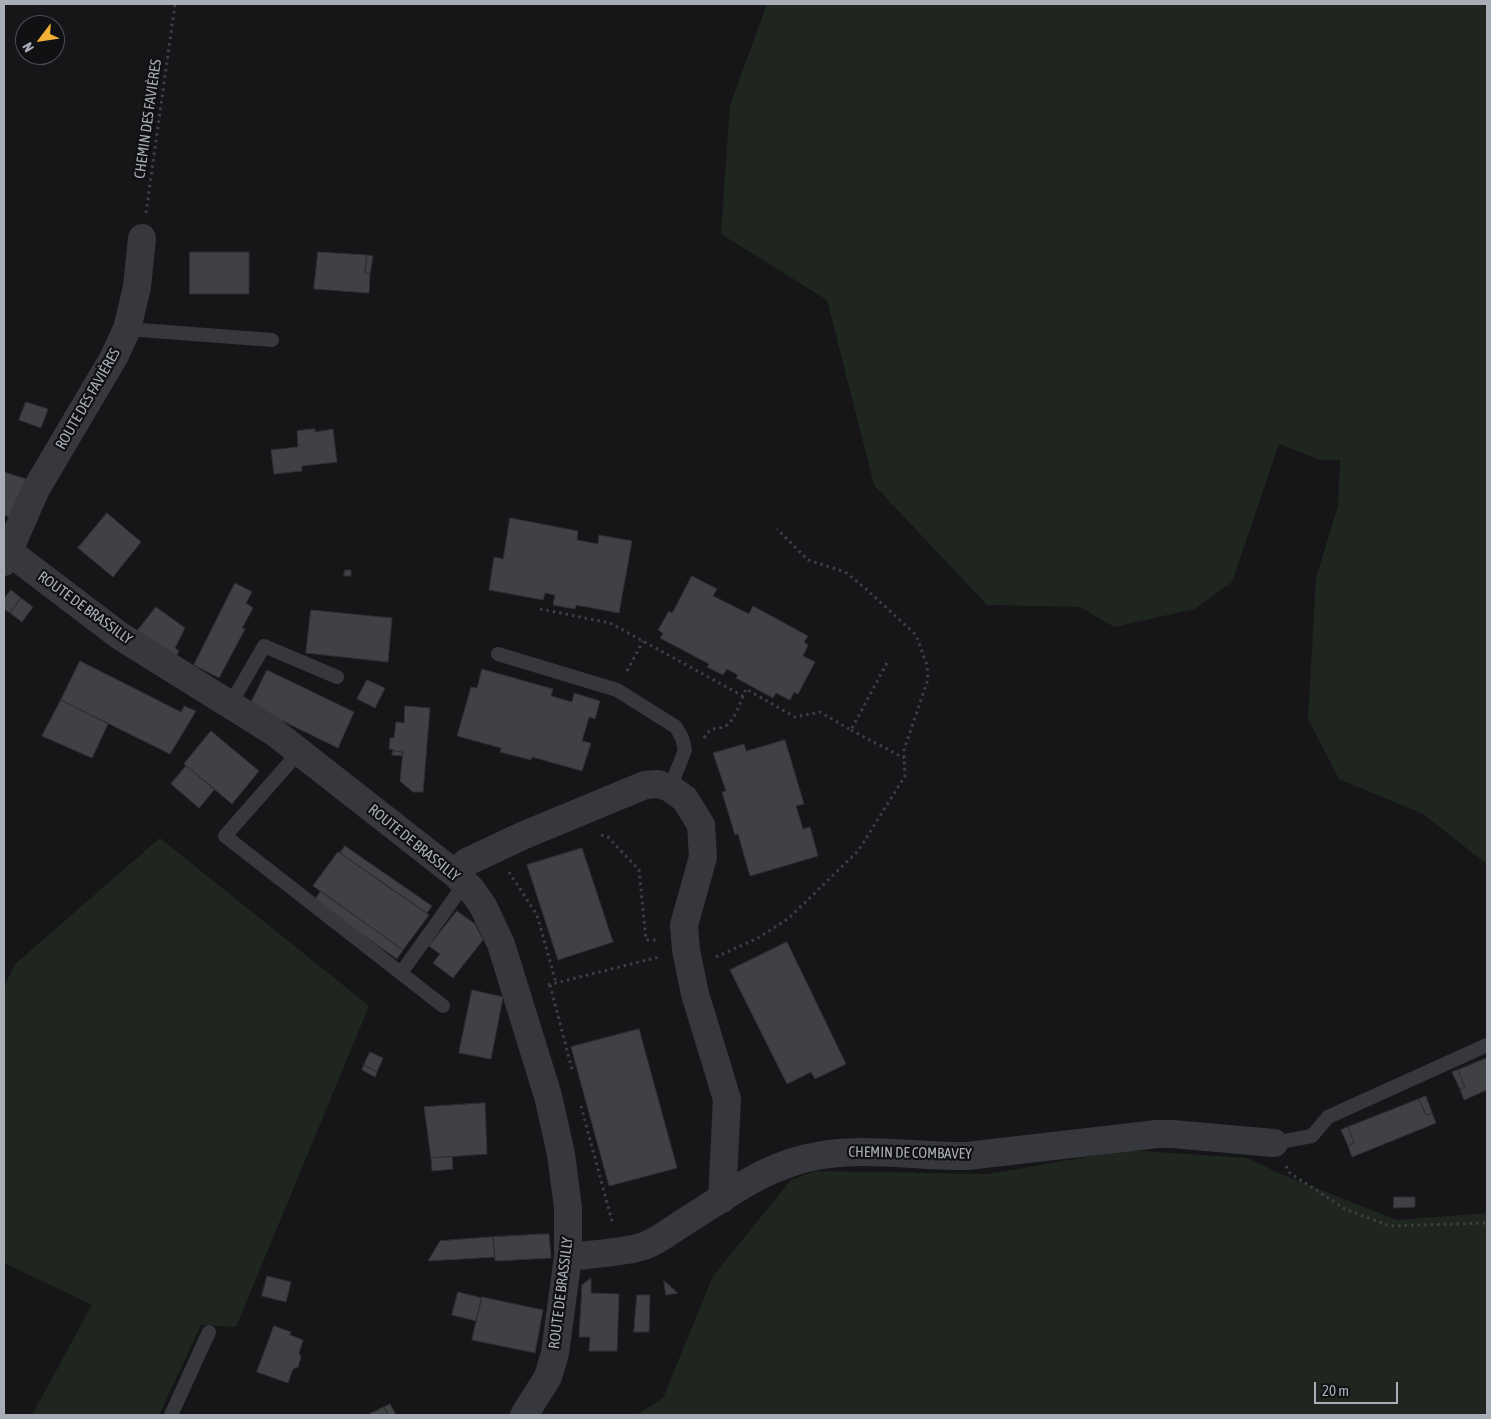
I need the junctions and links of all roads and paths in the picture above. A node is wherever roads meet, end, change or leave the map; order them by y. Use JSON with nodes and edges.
{"nodes":[{"id":1,"x":175,"y":4,"type":"edge"},
{"id":2,"x":142,"y":238,"type":"joint"},
{"id":3,"x":127,"y":329,"type":"junction"},
{"id":4,"x":272,"y":340,"type":"dead end"},
{"id":5,"x":777,"y":529,"type":"dead end"},
{"id":6,"x":6,"y":554,"type":"edge"},
{"id":7,"x":540,"y":609,"type":"dead end"},
{"id":8,"x":644,"y":641,"type":"junction"},
{"id":9,"x":498,"y":654,"type":"dead end"},
{"id":10,"x":888,"y":661,"type":"dead end"},
{"id":11,"x":337,"y":677,"type":"dead end"},
{"id":12,"x":616,"y":690,"type":"junction"},
{"id":13,"x":743,"y":696,"type":"junction"},
{"id":14,"x":230,"y":705,"type":"junction"},
{"id":15,"x":851,"y":730,"type":"junction"},
{"id":16,"x":685,"y":750,"type":"junction"},
{"id":17,"x":299,"y":752,"type":"junction"},
{"id":18,"x":904,"y":758,"type":"junction"},
{"id":19,"x":670,"y":788,"type":"junction"},
{"id":20,"x":572,"y":815,"type":"junction"},
{"id":21,"x":496,"y":848,"type":"junction"},
{"id":22,"x":459,"y":878,"type":"junction"},
{"id":23,"x":689,"y":955,"type":"junction"},
{"id":24,"x":401,"y":973,"type":"junction"},
{"id":25,"x":556,"y":983,"type":"junction"},
{"id":26,"x":550,"y":984,"type":"junction"},
{"id":27,"x":516,"y":993,"type":"junction"},
{"id":28,"x":444,"y":1006,"type":"dead end"},
{"id":29,"x":1487,"y":1045,"type":"edge"},
{"id":30,"x":574,"y":1079,"type":"dead end"},
{"id":31,"x":579,"y":1098,"type":"dead end"},
{"id":32,"x":1274,"y":1143,"type":"junction"},
{"id":33,"x":722,"y":1199,"type":"junction"},
{"id":34,"x":1487,"y":1223,"type":"edge"},
{"id":35,"x":619,"y":1250,"type":"junction"},
{"id":36,"x":568,"y":1257,"type":"junction"},
{"id":37,"x":209,"y":1332,"type":"dead end"},
{"id":38,"x":171,"y":1415,"type":"edge"},
{"id":39,"x":524,"y":1415,"type":"edge"}],
"edges":[{"from":1,"to":2,"type":"path","name":"CHEMIN DES FAVIÈRES"},
{"from":2,"to":3,"type":"street","name":"ROUTE DES FAVIÈRES"},
{"from":3,"to":4,"type":"lane"},
{"from":3,"to":6,"type":"street","name":"ROUTE DES FAVIÈRES"},
{"from":5,"to":18,"type":"path"},
{"from":6,"to":14,"type":"street","name":"ROUTE DE BRASSILLY"},
{"from":7,"to":8,"type":"path"},
{"from":8,"to":12,"type":"path"},
{"from":8,"to":13,"type":"path"},
{"from":9,"to":12,"type":"lane"},
{"from":10,"to":15,"type":"path"},
{"from":11,"to":14,"type":"lane"},
{"from":12,"to":16,"type":"lane"},
{"from":13,"to":15,"type":"path"},
{"from":13,"to":16,"type":"path"},
{"from":14,"to":17,"type":"street","name":"ROUTE DE BRASSILLY"},
{"from":15,"to":18,"type":"path"},
{"from":16,"to":19,"type":"lane"},
{"from":17,"to":22,"type":"street","name":"ROUTE DE BRASSILLY"},
{"from":17,"to":24,"type":"lane"},
{"from":18,"to":23,"type":"path"},
{"from":19,"to":20,"type":"street"},
{"from":19,"to":23,"type":"street"},
{"from":20,"to":21,"type":"street"},
{"from":20,"to":23,"type":"path"},
{"from":21,"to":22,"type":"street"},
{"from":21,"to":25,"type":"path"},
{"from":22,"to":24,"type":"lane"},
{"from":22,"to":27,"type":"street","name":"ROUTE DE BRASSILLY"},
{"from":23,"to":25,"type":"path"},
{"from":23,"to":33,"type":"street"},
{"from":24,"to":28,"type":"lane"},
{"from":25,"to":26,"type":"path"},
{"from":26,"to":27,"type":"path"},
{"from":26,"to":30,"type":"path"},
{"from":27,"to":36,"type":"street","name":"ROUTE DE BRASSILLY"},
{"from":29,"to":32,"type":"lane"},
{"from":31,"to":35,"type":"path"},
{"from":32,"to":33,"type":"street","name":"CHEMIN DE COMBAVEY"},
{"from":32,"to":34,"type":"path"},
{"from":33,"to":35,"type":"street","name":"CHEMIN DE COMBAVEY"},
{"from":35,"to":36,"type":"street","name":"CHEMIN DE COMBAVEY"},
{"from":36,"to":39,"type":"street","name":"ROUTE DE BRASSILLY"},
{"from":37,"to":38,"type":"lane"}]}
